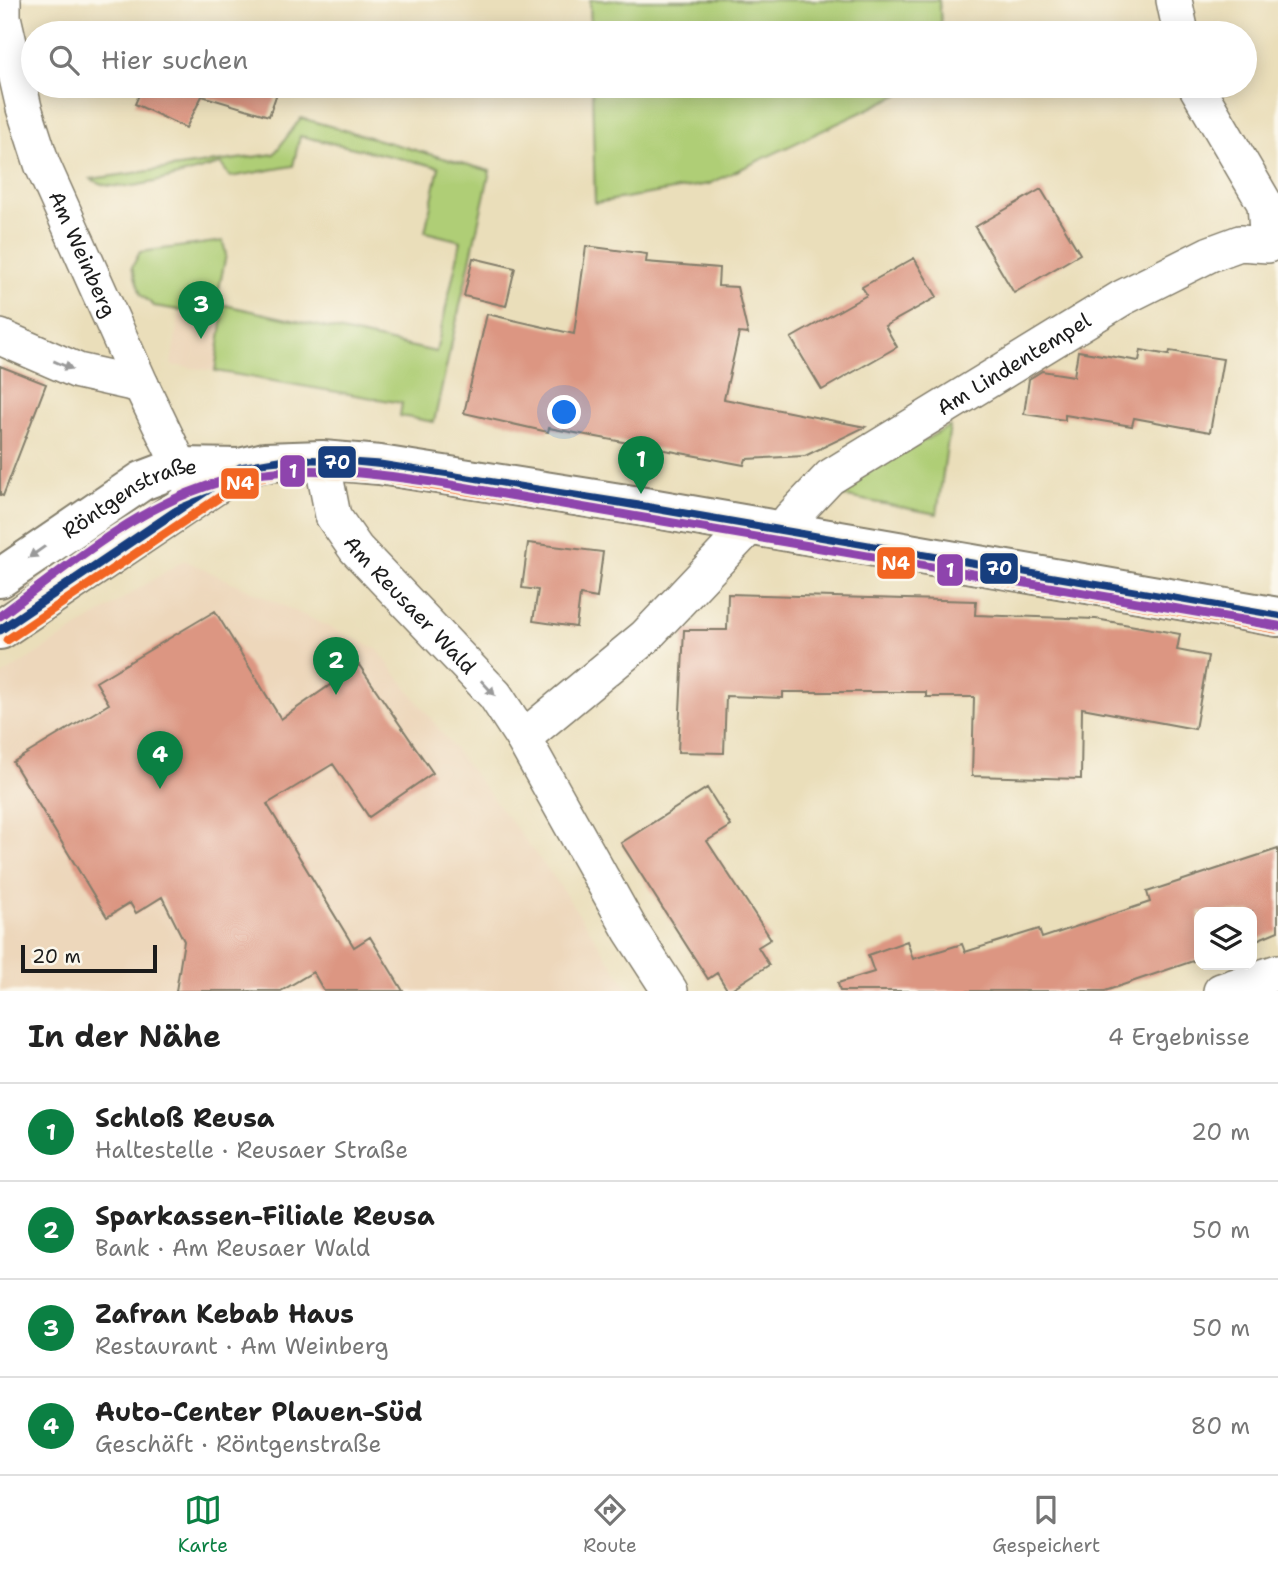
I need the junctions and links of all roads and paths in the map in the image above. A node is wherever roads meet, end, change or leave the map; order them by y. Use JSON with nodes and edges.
{"nodes":[{"id":1,"x":3,"y":0,"type":"edge"},
{"id":2,"x":1174,"y":0,"type":"edge"},
{"id":3,"x":1178,"y":21,"type":"edge"},
{"id":4,"x":21,"y":95,"type":"edge"},
{"id":5,"x":22,"y":98,"type":"edge"},
{"id":6,"x":1203,"y":98,"type":"edge"},
{"id":7,"x":1273,"y":246,"type":"edge"},
{"id":8,"x":0,"y":337,"type":"edge"},
{"id":9,"x":141,"y":385,"type":"junction"},
{"id":10,"x":322,"y":460,"type":"junction"},
{"id":11,"x":187,"y":482,"type":"junction"},
{"id":12,"x":769,"y":528,"type":"junction"},
{"id":13,"x":0,"y":578,"type":"edge"},
{"id":14,"x":1278,"y":617,"type":"edge"},
{"id":15,"x":0,"y":630,"type":"edge"},
{"id":16,"x":523,"y":738,"type":"junction"},
{"id":17,"x":1278,"y":972,"type":"edge"},
{"id":18,"x":670,"y":991,"type":"edge"},
{"id":19,"x":1221,"y":991,"type":"edge"}],
"edges":[{"from":1,"to":4,"type":"street","name":"Am Weinberg"},
{"from":2,"to":3,"type":"street"},
{"from":5,"to":9,"type":"street","name":"Am Weinberg"},
{"from":6,"to":7,"type":"street","name":"Am Lindentempel"},
{"from":7,"to":12,"type":"street","name":"Am Lindentempel"},
{"from":8,"to":9,"type":"street","one_way":true},
{"from":9,"to":11,"type":"street","name":"Am Weinberg"},
{"from":10,"to":11,"type":"street","name":"Röntgenstraße"},
{"from":10,"to":12,"type":"street"},
{"from":10,"to":16,"type":"street","name":"Am Reusaer Wald","one_way":true},
{"from":11,"to":13,"type":"street","name":"Röntgenstraße","one_way":true},
{"from":11,"to":15,"type":"street","name":"Röntgenstraße"},
{"from":12,"to":14,"type":"street"},
{"from":12,"to":16,"type":"street"},
{"from":16,"to":18,"type":"street","name":"Am Reusaer Wald"},
{"from":17,"to":19,"type":"street"}]}
